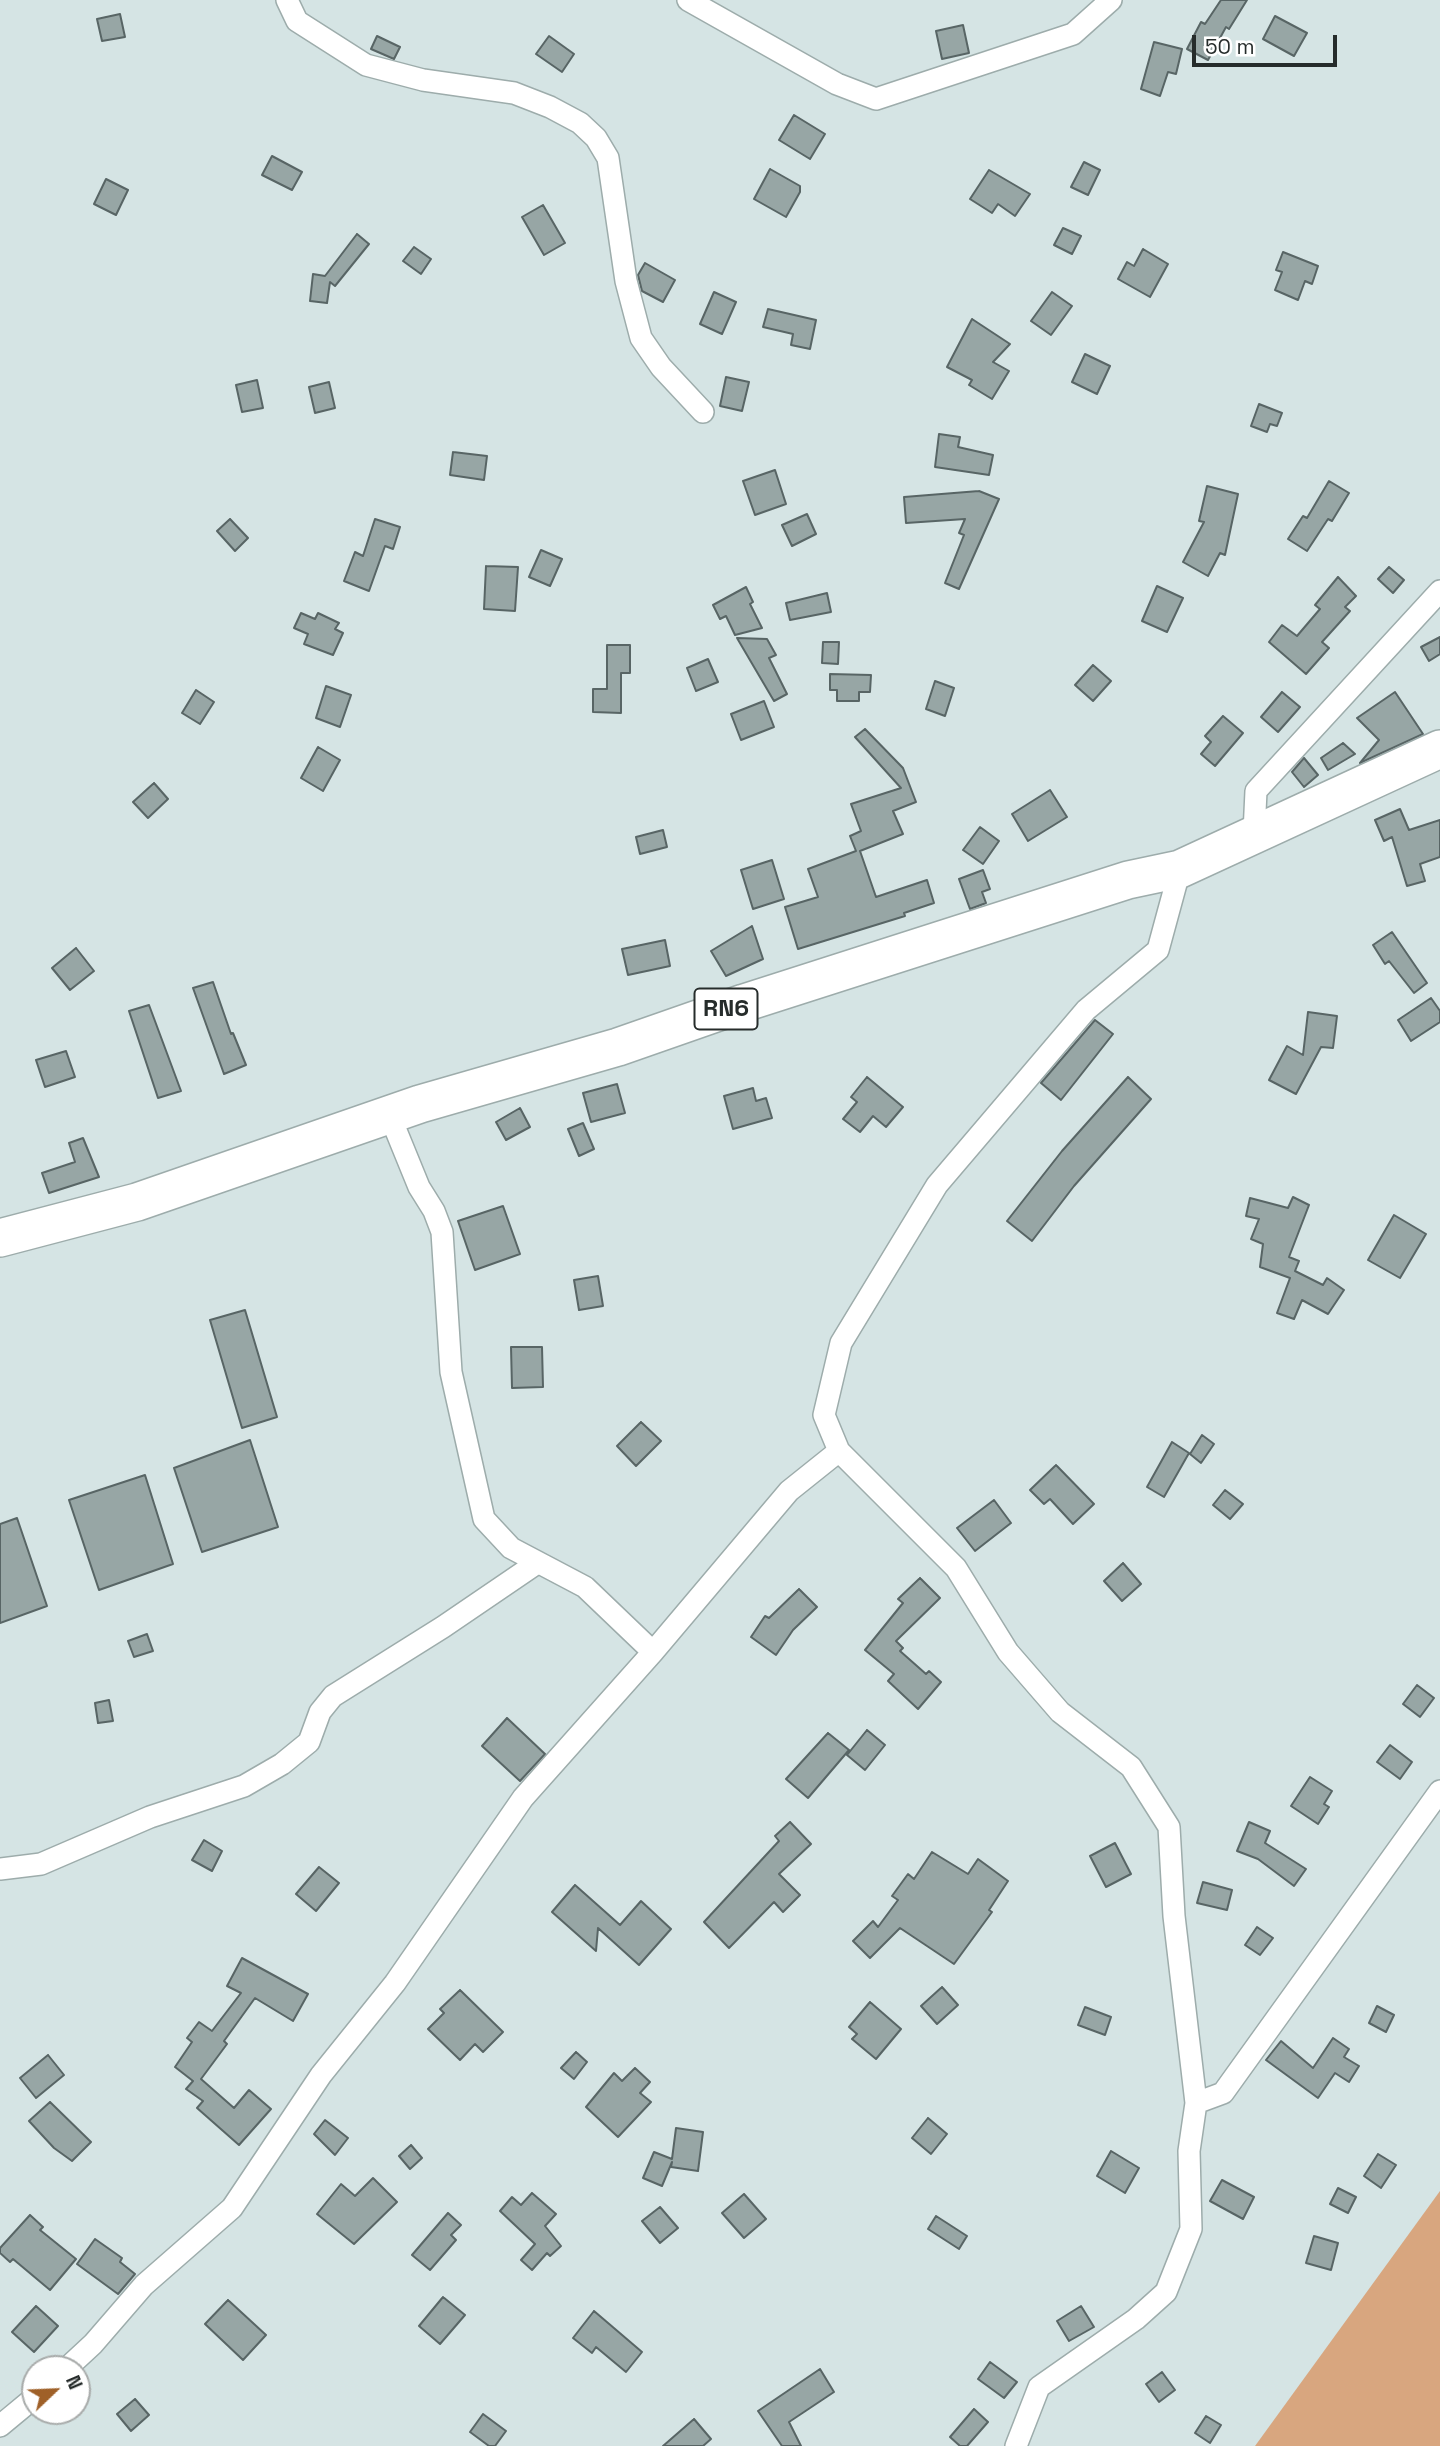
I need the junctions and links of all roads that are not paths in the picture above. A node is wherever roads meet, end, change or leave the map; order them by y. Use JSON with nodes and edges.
{"nodes":[{"id":1,"x":287,"y":0,"type":"edge"},
{"id":2,"x":688,"y":0,"type":"edge"},
{"id":3,"x":1111,"y":0,"type":"edge"},
{"id":4,"x":703,"y":412,"type":"dead end"},
{"id":5,"x":1440,"y":591,"type":"edge"},
{"id":6,"x":1440,"y":749,"type":"edge"},
{"id":7,"x":1254,"y":833,"type":"junction"},
{"id":8,"x":1180,"y":869,"type":"junction"},
{"id":9,"x":390,"y":1116,"type":"junction"},
{"id":10,"x":1,"y":1234,"type":"edge"},
{"id":11,"x":839,"y":1451,"type":"junction"},
{"id":12,"x":537,"y":1563,"type":"junction"},
{"id":13,"x":653,"y":1652,"type":"junction"},
{"id":14,"x":1440,"y":1791,"type":"edge"},
{"id":15,"x":0,"y":1869,"type":"edge"},
{"id":16,"x":1196,"y":2103,"type":"junction"},
{"id":17,"x":81,"y":2355,"type":"edge"},
{"id":18,"x":21,"y":2409,"type":"edge"},
{"id":19,"x":0,"y":2426,"type":"edge"},
{"id":20,"x":1016,"y":2446,"type":"edge"}],
"edges":[{"from":1,"to":4,"type":"street"},
{"from":2,"to":3,"type":"street"},
{"from":5,"to":7,"type":"street"},
{"from":6,"to":7,"type":"highway","number":"RN6"},
{"from":7,"to":8,"type":"highway","number":"RN6"},
{"from":8,"to":9,"type":"highway","number":"RN6"},
{"from":8,"to":11,"type":"street"},
{"from":9,"to":10,"type":"highway","number":"RN6"},
{"from":9,"to":12,"type":"street"},
{"from":11,"to":13,"type":"street"},
{"from":11,"to":16,"type":"street"},
{"from":12,"to":13,"type":"street"},
{"from":12,"to":15,"type":"street"},
{"from":13,"to":17,"type":"street"},
{"from":14,"to":16,"type":"street"},
{"from":16,"to":20,"type":"street"},
{"from":18,"to":19,"type":"street"}]}
